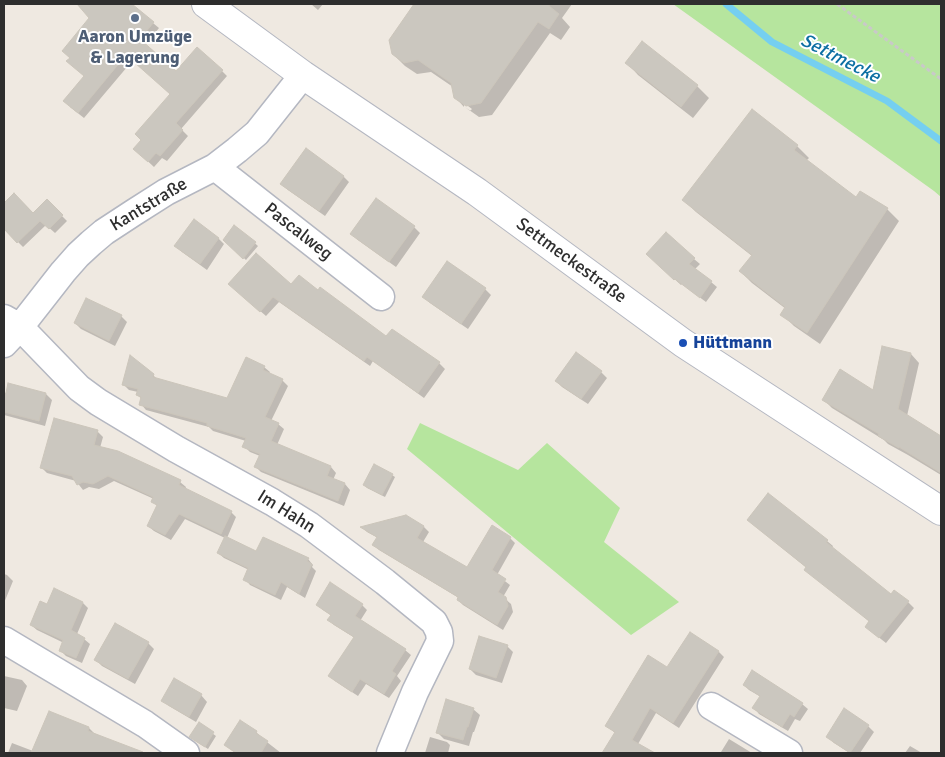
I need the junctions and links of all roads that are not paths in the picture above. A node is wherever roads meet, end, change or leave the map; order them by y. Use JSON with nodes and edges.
{"nodes":[{"id":1,"x":206,"y":4,"type":"edge"},
{"id":2,"x":303,"y":75,"type":"junction"},
{"id":3,"x":214,"y":167,"type":"junction"},
{"id":4,"x":381,"y":297,"type":"dead end"},
{"id":5,"x":9,"y":330,"type":"edge"},
{"id":6,"x":941,"y":511,"type":"edge"},
{"id":7,"x":4,"y":640,"type":"edge"},
{"id":8,"x":711,"y":706,"type":"dead end"},
{"id":9,"x":186,"y":753,"type":"edge"},
{"id":10,"x":390,"y":753,"type":"edge"},
{"id":11,"x":789,"y":753,"type":"edge"}],
"edges":[{"from":1,"to":2,"type":"street","name":"Settmeckestraße"},
{"from":2,"to":3,"type":"street","name":"Kantstraße"},
{"from":2,"to":6,"type":"street","name":"Settmeckestraße"},
{"from":3,"to":4,"type":"street","name":"Pascalweg"},
{"from":3,"to":5,"type":"street","name":"Kantstraße"},
{"from":5,"to":10,"type":"street","name":"Im Hahn"},
{"from":7,"to":9,"type":"street"},
{"from":8,"to":11,"type":"street"}]}
